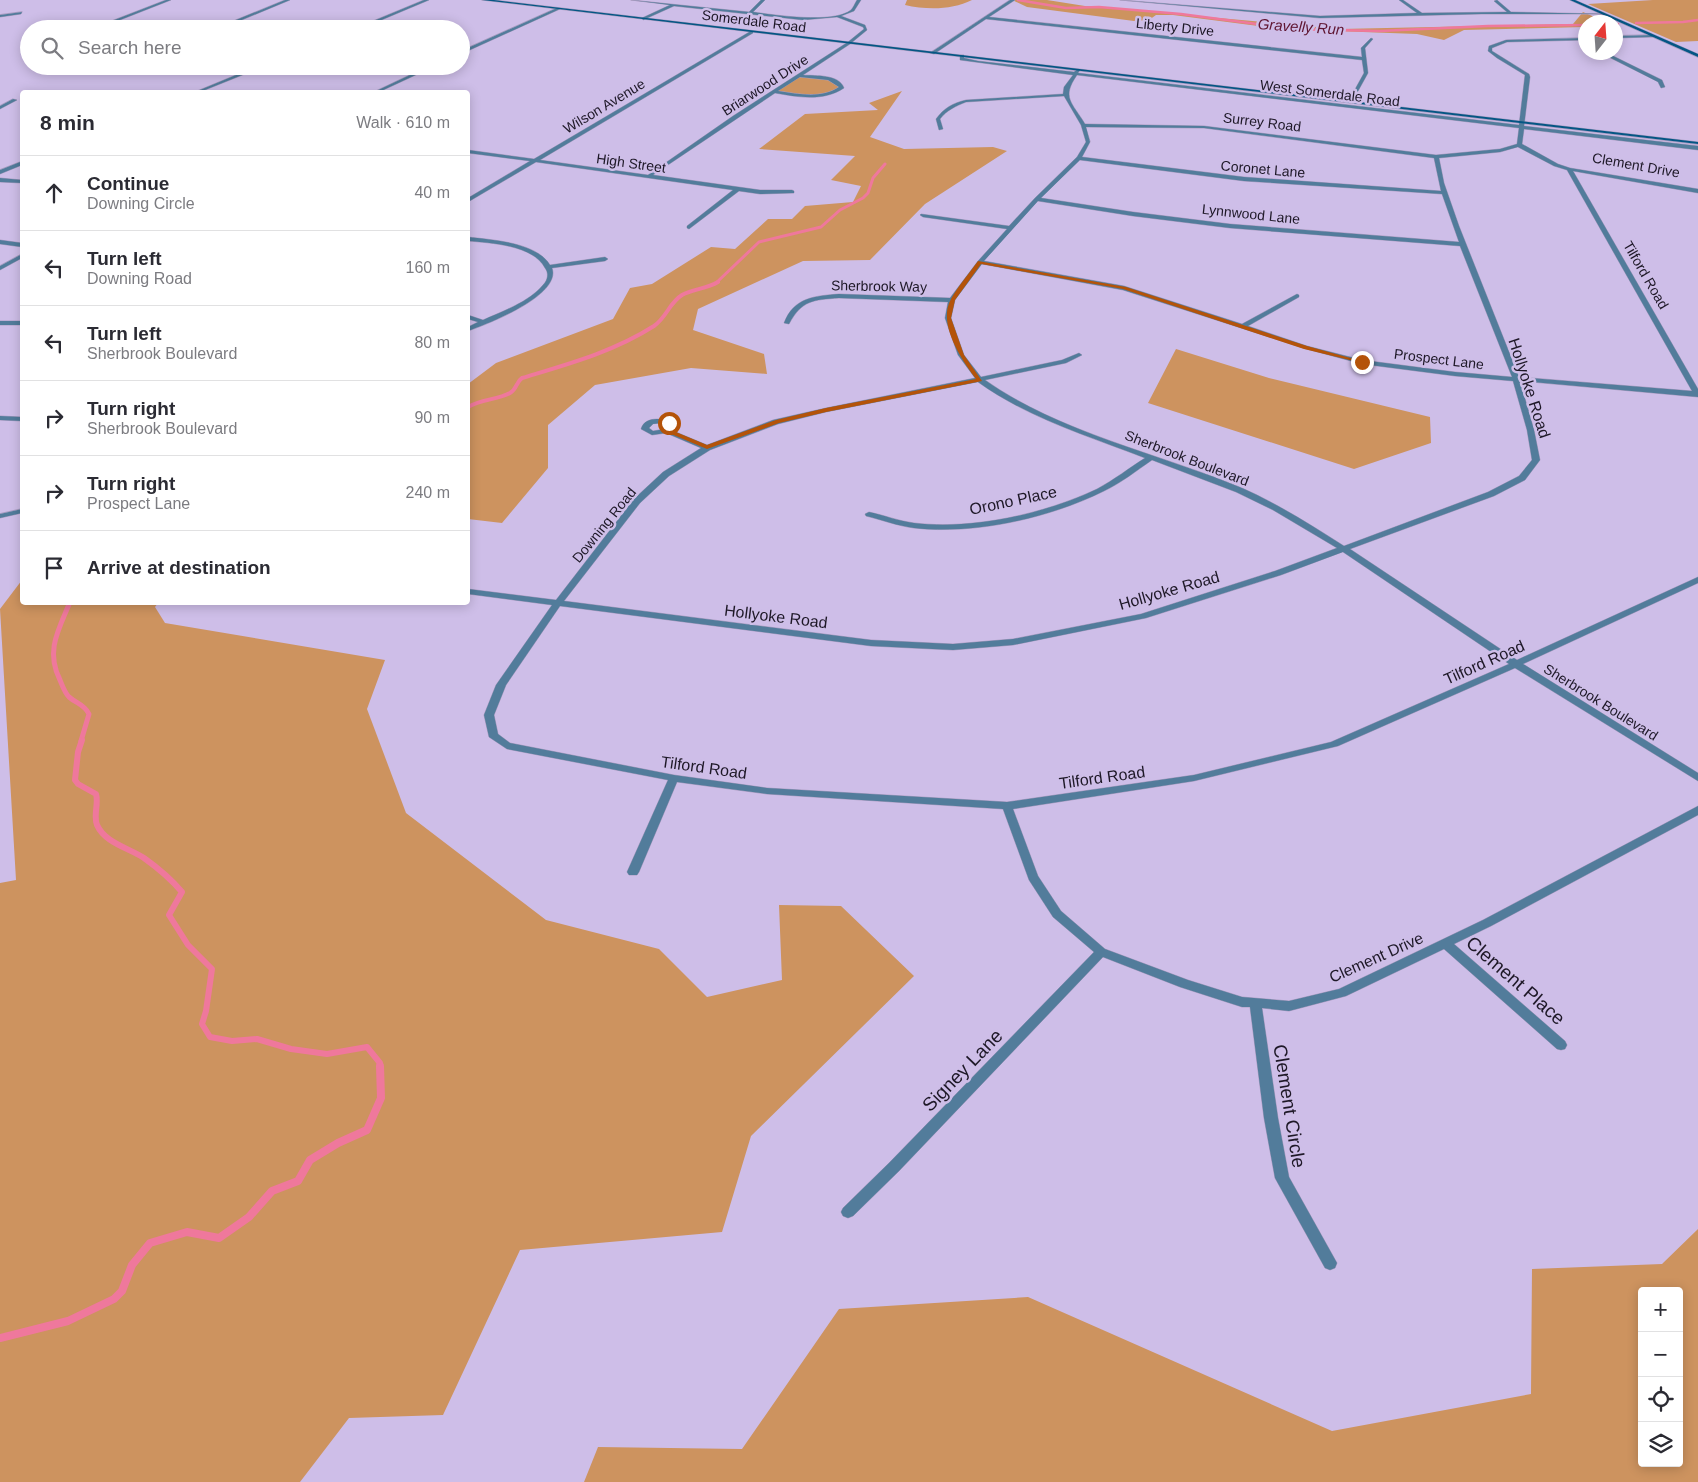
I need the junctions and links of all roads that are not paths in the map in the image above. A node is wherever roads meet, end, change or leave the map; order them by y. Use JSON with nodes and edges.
{"nodes":[{"id":1,"x":169,"y":0,"type":"edge"},
{"id":2,"x":288,"y":0,"type":"edge"},
{"id":3,"x":427,"y":0,"type":"edge"},
{"id":4,"x":484,"y":0,"type":"edge"},
{"id":5,"x":633,"y":0,"type":"edge"},
{"id":6,"x":763,"y":0,"type":"edge"},
{"id":7,"x":859,"y":0,"type":"edge"},
{"id":8,"x":1013,"y":0,"type":"edge"},
{"id":9,"x":1122,"y":0,"type":"edge"},
{"id":10,"x":1401,"y":0,"type":"edge"},
{"id":11,"x":1572,"y":0,"type":"edge"},
{"id":12,"x":1496,"y":1,"type":"edge"},
{"id":13,"x":1248,"y":4,"type":"dead end"},
{"id":14,"x":673,"y":5,"type":"junction"},
{"id":15,"x":558,"y":9,"type":"junction"},
{"id":16,"x":1246,"y":10,"type":"junction"},
{"id":17,"x":22,"y":13,"type":"dead end"},
{"id":18,"x":1510,"y":13,"type":"junction"},
{"id":19,"x":749,"y":14,"type":"junction"},
{"id":20,"x":1603,"y":14,"type":"junction"},
{"id":21,"x":1422,"y":15,"type":"junction"},
{"id":22,"x":0,"y":16,"type":"edge"},
{"id":23,"x":837,"y":16,"type":"junction"},
{"id":24,"x":984,"y":18,"type":"junction"},
{"id":25,"x":643,"y":19,"type":"junction"},
{"id":26,"x":117,"y":20,"type":"edge"},
{"id":27,"x":238,"y":20,"type":"edge"},
{"id":28,"x":378,"y":20,"type":"edge"},
{"id":29,"x":752,"y":32,"type":"junction"},
{"id":30,"x":1652,"y":36,"type":"junction"},
{"id":31,"x":1623,"y":37,"type":"edge"},
{"id":32,"x":1371,"y":39,"type":"dead end"},
{"id":33,"x":1575,"y":40,"type":"junction"},
{"id":34,"x":1578,"y":40,"type":"edge"},
{"id":35,"x":1578,"y":41,"type":"edge"},
{"id":36,"x":849,"y":43,"type":"junction"},
{"id":37,"x":470,"y":49,"type":"edge"},
{"id":38,"x":903,"y":50,"type":"joint"},
{"id":39,"x":932,"y":52,"type":"junction"},
{"id":40,"x":962,"y":56,"type":"joint"},
{"id":41,"x":1698,"y":56,"type":"edge"},
{"id":42,"x":1364,"y":59,"type":"junction"},
{"id":43,"x":1618,"y":60,"type":"edge"},
{"id":44,"x":1077,"y":72,"type":"junction"},
{"id":45,"x":240,"y":75,"type":"edge"},
{"id":46,"x":413,"y":75,"type":"edge"},
{"id":47,"x":801,"y":76,"type":"junction"},
{"id":48,"x":1663,"y":87,"type":"dead end"},
{"id":49,"x":202,"y":90,"type":"edge"},
{"id":50,"x":380,"y":90,"type":"edge"},
{"id":51,"x":775,"y":92,"type":"junction"},
{"id":52,"x":1065,"y":95,"type":"junction"},
{"id":53,"x":15,"y":100,"type":"dead end"},
{"id":54,"x":1350,"y":102,"type":"junction"},
{"id":55,"x":0,"y":108,"type":"edge"},
{"id":56,"x":1522,"y":124,"type":"junction"},
{"id":57,"x":1083,"y":125,"type":"junction"},
{"id":58,"x":941,"y":128,"type":"dead end"},
{"id":59,"x":1698,"y":143,"type":"edge"},
{"id":60,"x":1518,"y":146,"type":"junction"},
{"id":61,"x":1698,"y":148,"type":"edge"},
{"id":62,"x":470,"y":151,"type":"edge"},
{"id":63,"x":1436,"y":157,"type":"junction"},
{"id":64,"x":1079,"y":158,"type":"junction"},
{"id":65,"x":534,"y":160,"type":"junction"},
{"id":66,"x":20,"y":164,"type":"edge"},
{"id":67,"x":1569,"y":169,"type":"junction"},
{"id":68,"x":0,"y":172,"type":"edge"},
{"id":69,"x":650,"y":176,"type":"junction"},
{"id":70,"x":0,"y":180,"type":"edge"},
{"id":71,"x":20,"y":182,"type":"edge"},
{"id":72,"x":738,"y":189,"type":"junction"},
{"id":73,"x":1698,"y":191,"type":"edge"},
{"id":74,"x":792,"y":192,"type":"dead end"},
{"id":75,"x":1445,"y":193,"type":"junction"},
{"id":76,"x":470,"y":199,"type":"edge"},
{"id":77,"x":1038,"y":199,"type":"junction"},
{"id":78,"x":922,"y":215,"type":"dead end"},
{"id":79,"x":689,"y":227,"type":"dead end"},
{"id":80,"x":1011,"y":228,"type":"junction"},
{"id":81,"x":470,"y":240,"type":"edge"},
{"id":82,"x":0,"y":242,"type":"edge"},
{"id":83,"x":1462,"y":244,"type":"junction"},
{"id":84,"x":20,"y":245,"type":"edge"},
{"id":85,"x":20,"y":257,"type":"edge"},
{"id":86,"x":606,"y":259,"type":"dead end"},
{"id":87,"x":980,"y":262,"type":"junction"},
{"id":88,"x":549,"y":267,"type":"junction"},
{"id":89,"x":0,"y":268,"type":"edge"},
{"id":90,"x":1297,"y":296,"type":"dead end"},
{"id":91,"x":952,"y":300,"type":"junction"},
{"id":92,"x":470,"y":318,"type":"edge"},
{"id":93,"x":484,"y":322,"type":"junction"},
{"id":94,"x":0,"y":323,"type":"edge"},
{"id":95,"x":20,"y":323,"type":"edge"},
{"id":96,"x":787,"y":323,"type":"dead end"},
{"id":97,"x":1243,"y":326,"type":"junction"},
{"id":98,"x":470,"y":329,"type":"edge"},
{"id":99,"x":1079,"y":355,"type":"dead end"},
{"id":100,"x":980,"y":380,"type":"junction"},
{"id":101,"x":1515,"y":380,"type":"junction"},
{"id":102,"x":1698,"y":394,"type":"edge"},
{"id":103,"x":0,"y":418,"type":"edge"},
{"id":104,"x":20,"y":419,"type":"edge"},
{"id":105,"x":667,"y":431,"type":"dead end"},
{"id":106,"x":707,"y":448,"type":"junction"},
{"id":107,"x":1152,"y":458,"type":"junction"},
{"id":108,"x":20,"y":511,"type":"edge"},
{"id":109,"x":869,"y":514,"type":"dead end"},
{"id":110,"x":0,"y":516,"type":"edge"},
{"id":111,"x":1344,"y":549,"type":"junction"},
{"id":112,"x":1698,"y":580,"type":"edge"},
{"id":113,"x":470,"y":591,"type":"edge"},
{"id":114,"x":556,"y":604,"type":"junction"},
{"id":115,"x":1516,"y":664,"type":"junction"},
{"id":116,"x":490,"y":722,"type":"joint"},
{"id":117,"x":674,"y":778,"type":"junction"},
{"id":118,"x":1698,"y":778,"type":"edge"},
{"id":119,"x":1007,"y":806,"type":"junction"},
{"id":120,"x":1698,"y":810,"type":"edge"},
{"id":121,"x":633,"y":872,"type":"dead end"},
{"id":122,"x":1446,"y":944,"type":"junction"},
{"id":123,"x":1101,"y":952,"type":"junction"},
{"id":124,"x":1255,"y":1003,"type":"junction"},
{"id":125,"x":1561,"y":1045,"type":"dead end"},
{"id":126,"x":848,"y":1212,"type":"dead end"},
{"id":127,"x":1330,"y":1263,"type":"dead end"}],
"edges":[{"from":1,"to":26,"type":"street"},
{"from":2,"to":27,"type":"street"},
{"from":3,"to":28,"type":"street"},
{"from":4,"to":15,"type":"main road","name":"Somerdale Road"},
{"from":5,"to":14,"type":"street"},
{"from":6,"to":19,"type":"street"},
{"from":7,"to":23,"type":"street"},
{"from":8,"to":24,"type":"street"},
{"from":9,"to":16,"type":"street"},
{"from":10,"to":21,"type":"street"},
{"from":11,"to":20,"type":"main road"},
{"from":12,"to":18,"type":"street"},
{"from":13,"to":16,"type":"street"},
{"from":14,"to":19,"type":"street"},
{"from":14,"to":25,"type":"street"},
{"from":15,"to":25,"type":"main road","name":"Somerdale Road"},
{"from":15,"to":37,"type":"street"},
{"from":16,"to":21,"type":"street"},
{"from":17,"to":22,"type":"street"},
{"from":18,"to":20,"type":"street"},
{"from":18,"to":21,"type":"street"},
{"from":19,"to":23,"type":"street"},
{"from":20,"to":30,"type":"main road"},
{"from":23,"to":36,"type":"street","name":"Briarwood Drive"},
{"from":24,"to":39,"type":"street"},
{"from":24,"to":42,"type":"street","name":"Liberty Drive"},
{"from":25,"to":29,"type":"main road","name":"Somerdale Road"},
{"from":29,"to":36,"type":"main road","name":"Somerdale Road"},
{"from":29,"to":65,"type":"street","name":"Wilson Avenue"},
{"from":30,"to":31,"type":"street"},
{"from":30,"to":41,"type":"main road"},
{"from":32,"to":42,"type":"street"},
{"from":33,"to":34,"type":"street"},
{"from":33,"to":35,"type":"street"},
{"from":33,"to":56,"type":"street"},
{"from":36,"to":38,"type":"main road","name":"Somerdale Road"},
{"from":36,"to":47,"type":"street","name":"Briarwood Drive"},
{"from":38,"to":39,"type":"main road","name":"West Somerdale Road"},
{"from":39,"to":40,"type":"main road","name":"West Somerdale Road"},
{"from":40,"to":44,"type":"street","name":"West Somerdale Road"},
{"from":42,"to":54,"type":"street"},
{"from":43,"to":48,"type":"street"},
{"from":44,"to":52,"type":"street"},
{"from":44,"to":54,"type":"main road","name":"West Somerdale Road"},
{"from":44,"to":56,"type":"street","name":"West Somerdale Road"},
{"from":45,"to":49,"type":"street"},
{"from":46,"to":50,"type":"street"},
{"from":47,"to":51,"type":"street","name":"Briarwood Drive"},
{"from":47,"to":51,"type":"street"},
{"from":51,"to":69,"type":"street","name":"Briarwood Drive"},
{"from":52,"to":57,"type":"street"},
{"from":52,"to":58,"type":"street"},
{"from":53,"to":55,"type":"street"},
{"from":54,"to":56,"type":"main road","name":"West Somerdale Road"},
{"from":56,"to":59,"type":"main road","name":"West Somerdale Road"},
{"from":56,"to":60,"type":"street"},
{"from":56,"to":61,"type":"street","name":"West Somerdale Road"},
{"from":57,"to":63,"type":"street","name":"Surrey Road"},
{"from":57,"to":64,"type":"street"},
{"from":60,"to":63,"type":"street","name":"Surrey Road"},
{"from":60,"to":67,"type":"street","name":"Clement Drive"},
{"from":62,"to":65,"type":"street","name":"High Street"},
{"from":63,"to":75,"type":"street","name":"Hollyoke Road"},
{"from":64,"to":75,"type":"street","name":"Coronet Lane"},
{"from":64,"to":77,"type":"street"},
{"from":65,"to":69,"type":"street","name":"High Street"},
{"from":65,"to":76,"type":"street","name":"Wilson Avenue"},
{"from":66,"to":68,"type":"street"},
{"from":67,"to":73,"type":"street","name":"Clement Drive"},
{"from":67,"to":102,"type":"street","name":"Tilford Road"},
{"from":69,"to":72,"type":"street","name":"High Street"},
{"from":70,"to":71,"type":"street"},
{"from":72,"to":74,"type":"street","name":"High Street"},
{"from":72,"to":79,"type":"street"},
{"from":75,"to":83,"type":"street","name":"Hollyoke Road"},
{"from":77,"to":80,"type":"street"},
{"from":77,"to":83,"type":"street","name":"Lynnwood Lane"},
{"from":78,"to":80,"type":"street"},
{"from":80,"to":87,"type":"street"},
{"from":81,"to":88,"type":"street"},
{"from":82,"to":84,"type":"street"},
{"from":83,"to":101,"type":"street","name":"Hollyoke Road"},
{"from":85,"to":89,"type":"street"},
{"from":86,"to":88,"type":"street"},
{"from":87,"to":91,"type":"street"},
{"from":87,"to":97,"type":"street","name":"Prospect Lane"},
{"from":88,"to":93,"type":"street"},
{"from":90,"to":97,"type":"street"},
{"from":91,"to":96,"type":"street","name":"Sherbrook Way"},
{"from":91,"to":100,"type":"street","name":"Sherbrook Boulevard"},
{"from":92,"to":93,"type":"street"},
{"from":93,"to":98,"type":"street"},
{"from":94,"to":95,"type":"street"},
{"from":97,"to":101,"type":"street","name":"Prospect Lane"},
{"from":99,"to":100,"type":"street","name":"Downing Road"},
{"from":100,"to":106,"type":"street","name":"Downing Road"},
{"from":100,"to":107,"type":"street","name":"Sherbrook Boulevard"},
{"from":101,"to":102,"type":"street","name":"Prospect Lane"},
{"from":101,"to":111,"type":"street","name":"Hollyoke Road"},
{"from":103,"to":104,"type":"street"},
{"from":105,"to":106,"type":"street"},
{"from":106,"to":114,"type":"street","name":"Downing Road"},
{"from":107,"to":109,"type":"street","name":"Orono Place"},
{"from":107,"to":111,"type":"street","name":"Sherbrook Boulevard"},
{"from":108,"to":110,"type":"street"},
{"from":111,"to":114,"type":"street","name":"Hollyoke Road"},
{"from":111,"to":115,"type":"street","name":"Sherbrook Boulevard"},
{"from":112,"to":115,"type":"street","name":"Tilford Road"},
{"from":113,"to":114,"type":"street","name":"Hollyoke Road"},
{"from":114,"to":116,"type":"street","name":"Downing Road"},
{"from":115,"to":118,"type":"street","name":"Sherbrook Boulevard"},
{"from":115,"to":119,"type":"street","name":"Tilford Road"},
{"from":116,"to":117,"type":"street","name":"Tilford Road"},
{"from":117,"to":119,"type":"street","name":"Tilford Road"},
{"from":117,"to":121,"type":"street"},
{"from":119,"to":123,"type":"street","name":"Clement Drive"},
{"from":120,"to":122,"type":"street","name":"Clement Drive"},
{"from":122,"to":124,"type":"street","name":"Clement Drive"},
{"from":122,"to":125,"type":"street","name":"Clement Place"},
{"from":123,"to":124,"type":"street","name":"Clement Drive"},
{"from":123,"to":126,"type":"street","name":"Signey Lane"},
{"from":124,"to":127,"type":"street","name":"Clement Circle"}]}
